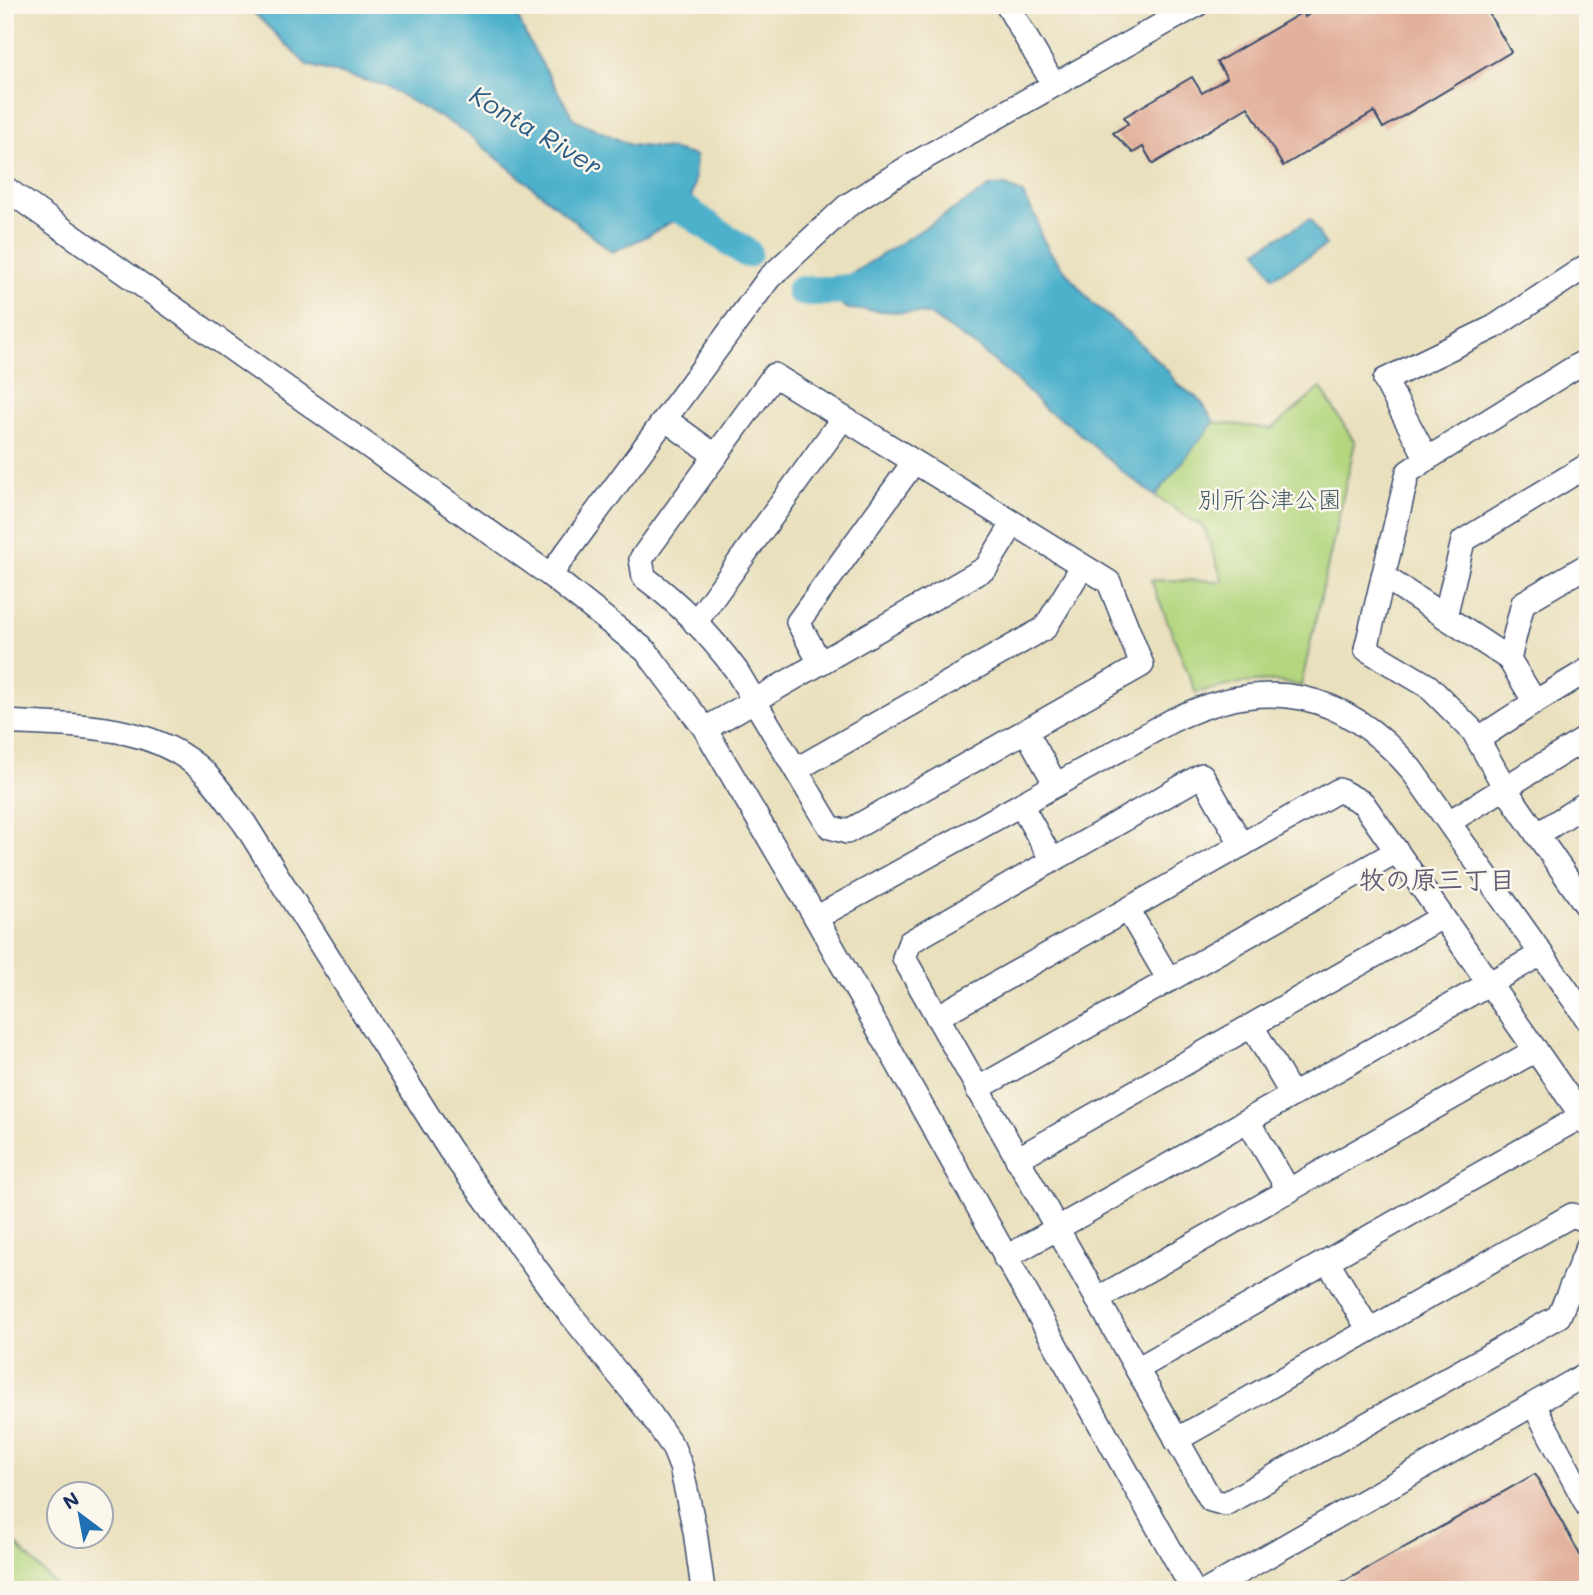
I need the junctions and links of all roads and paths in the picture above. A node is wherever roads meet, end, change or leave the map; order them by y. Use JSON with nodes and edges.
{"nodes":[{"id":1,"x":1007,"y":5,"type":"edge"},
{"id":2,"x":1197,"y":5,"type":"edge"},
{"id":3,"x":1054,"y":85,"type":"junction"},
{"id":4,"x":5,"y":188,"type":"edge"},
{"id":5,"x":1588,"y":265,"type":"edge"},
{"id":6,"x":1585,"y":369,"type":"edge"},
{"id":7,"x":843,"y":418,"type":"junction"},
{"id":8,"x":665,"y":419,"type":"junction"},
{"id":9,"x":716,"y":456,"type":"junction"},
{"id":10,"x":1427,"y":458,"type":"junction"},
{"id":11,"x":914,"y":462,"type":"junction"},
{"id":12,"x":1588,"y":466,"type":"edge"},
{"id":13,"x":1013,"y":524,"type":"junction"},
{"id":14,"x":1588,"y":565,"type":"edge"},
{"id":15,"x":1082,"y":567,"type":"junction"},
{"id":16,"x":551,"y":575,"type":"junction"},
{"id":17,"x":1383,"y":576,"type":"junction"},
{"id":18,"x":1445,"y":617,"type":"junction"},
{"id":19,"x":695,"y":623,"type":"junction"},
{"id":20,"x":1509,"y":659,"type":"junction"},
{"id":21,"x":820,"y":663,"type":"junction"},
{"id":22,"x":1588,"y":670,"type":"edge"},
{"id":23,"x":756,"y":700,"type":"junction"},
{"id":24,"x":1535,"y":702,"type":"junction"},
{"id":25,"x":5,"y":722,"type":"edge"},
{"id":26,"x":705,"y":729,"type":"junction"},
{"id":27,"x":1026,"y":732,"type":"junction"},
{"id":28,"x":1588,"y":737,"type":"edge"},
{"id":29,"x":1478,"y":739,"type":"junction"},
{"id":30,"x":797,"y":769,"type":"junction"},
{"id":31,"x":1056,"y":785,"type":"junction"},
{"id":32,"x":1504,"y":788,"type":"junction"},
{"id":33,"x":1588,"y":802,"type":"edge"},
{"id":34,"x":1021,"y":805,"type":"junction"},
{"id":35,"x":1449,"y":822,"type":"junction"},
{"id":36,"x":1537,"y":835,"type":"junction"},
{"id":37,"x":1242,"y":845,"type":"junction"},
{"id":38,"x":1397,"y":851,"type":"junction"},
{"id":39,"x":1052,"y":860,"type":"junction"},
{"id":40,"x":1586,"y":903,"type":"edge"},
{"id":41,"x":1128,"y":910,"type":"junction"},
{"id":42,"x":1442,"y":917,"type":"junction"},
{"id":43,"x":816,"y":918,"type":"junction"},
{"id":44,"x":1541,"y":954,"type":"junction"},
{"id":45,"x":1169,"y":980,"type":"junction"},
{"id":46,"x":1490,"y":984,"type":"junction"},
{"id":47,"x":937,"y":1017,"type":"junction"},
{"id":48,"x":1588,"y":1020,"type":"edge"},
{"id":49,"x":1252,"y":1026,"type":"junction"},
{"id":50,"x":1536,"y":1050,"type":"junction"},
{"id":51,"x":977,"y":1089,"type":"junction"},
{"id":52,"x":1292,"y":1095,"type":"junction"},
{"id":53,"x":1585,"y":1120,"type":"edge"},
{"id":54,"x":1248,"y":1121,"type":"junction"},
{"id":55,"x":1017,"y":1159,"type":"junction"},
{"id":56,"x":1289,"y":1191,"type":"junction"},
{"id":57,"x":1588,"y":1221,"type":"edge"},
{"id":58,"x":1057,"y":1228,"type":"junction"},
{"id":59,"x":1588,"y":1246,"type":"edge"},
{"id":60,"x":1005,"y":1258,"type":"junction"},
{"id":61,"x":1328,"y":1262,"type":"junction"},
{"id":62,"x":1097,"y":1299,"type":"junction"},
{"id":63,"x":1369,"y":1330,"type":"junction"},
{"id":64,"x":1136,"y":1369,"type":"junction"},
{"id":65,"x":1588,"y":1373,"type":"edge"},
{"id":66,"x":1534,"y":1405,"type":"junction"},
{"id":67,"x":1176,"y":1440,"type":"junction"},
{"id":68,"x":1588,"y":1507,"type":"edge"},
{"id":69,"x":704,"y":1590,"type":"edge"},
{"id":70,"x":1194,"y":1590,"type":"edge"},
{"id":71,"x":1208,"y":1590,"type":"edge"}],
"edges":[{"from":1,"to":3,"type":"street"},
{"from":2,"to":3,"type":"street"},
{"from":3,"to":8,"type":"street"},
{"from":4,"to":16,"type":"street"},
{"from":5,"to":10,"type":"street"},
{"from":6,"to":10,"type":"street"},
{"from":7,"to":9,"type":"street"},
{"from":7,"to":11,"type":"street"},
{"from":7,"to":19,"type":"street"},
{"from":8,"to":9,"type":"street"},
{"from":8,"to":16,"type":"street"},
{"from":9,"to":19,"type":"street"},
{"from":10,"to":17,"type":"street"},
{"from":11,"to":13,"type":"street"},
{"from":11,"to":21,"type":"street"},
{"from":12,"to":18,"type":"street"},
{"from":13,"to":15,"type":"street"},
{"from":13,"to":21,"type":"street"},
{"from":14,"to":20,"type":"street"},
{"from":15,"to":27,"type":"street"},
{"from":15,"to":30,"type":"street"},
{"from":16,"to":26,"type":"street"},
{"from":17,"to":18,"type":"street"},
{"from":17,"to":29,"type":"street"},
{"from":18,"to":20,"type":"street"},
{"from":19,"to":23,"type":"street"},
{"from":20,"to":24,"type":"street"},
{"from":21,"to":23,"type":"street"},
{"from":22,"to":24,"type":"street"},
{"from":23,"to":26,"type":"street"},
{"from":23,"to":30,"type":"street"},
{"from":24,"to":29,"type":"street"},
{"from":25,"to":69,"type":"street"},
{"from":26,"to":43,"type":"street"},
{"from":27,"to":30,"type":"street"},
{"from":27,"to":31,"type":"street"},
{"from":28,"to":32,"type":"street"},
{"from":29,"to":32,"type":"street"},
{"from":31,"to":34,"type":"street"},
{"from":31,"to":35,"type":"street"},
{"from":32,"to":35,"type":"street"},
{"from":32,"to":36,"type":"street"},
{"from":33,"to":36,"type":"street"},
{"from":34,"to":39,"type":"street"},
{"from":34,"to":43,"type":"street"},
{"from":35,"to":44,"type":"street"},
{"from":36,"to":40,"type":"street"},
{"from":37,"to":38,"type":"street"},
{"from":37,"to":39,"type":"street"},
{"from":37,"to":41,"type":"street"},
{"from":38,"to":42,"type":"street"},
{"from":38,"to":45,"type":"street"},
{"from":39,"to":47,"type":"street"},
{"from":41,"to":45,"type":"street"},
{"from":41,"to":47,"type":"street"},
{"from":42,"to":46,"type":"street"},
{"from":42,"to":49,"type":"street"},
{"from":43,"to":60,"type":"street"},
{"from":44,"to":46,"type":"street"},
{"from":44,"to":48,"type":"street"},
{"from":45,"to":51,"type":"street"},
{"from":46,"to":50,"type":"street"},
{"from":46,"to":52,"type":"street"},
{"from":47,"to":51,"type":"street"},
{"from":49,"to":52,"type":"street"},
{"from":49,"to":55,"type":"street"},
{"from":50,"to":53,"type":"street"},
{"from":50,"to":56,"type":"street"},
{"from":51,"to":55,"type":"street"},
{"from":52,"to":54,"type":"street"},
{"from":53,"to":61,"type":"street"},
{"from":54,"to":56,"type":"street"},
{"from":54,"to":58,"type":"street"},
{"from":55,"to":58,"type":"street"},
{"from":56,"to":62,"type":"street"},
{"from":57,"to":63,"type":"street"},
{"from":58,"to":60,"type":"street"},
{"from":58,"to":62,"type":"street"},
{"from":59,"to":67,"type":"street"},
{"from":60,"to":70,"type":"street"},
{"from":61,"to":63,"type":"street"},
{"from":61,"to":64,"type":"street"},
{"from":62,"to":64,"type":"street"},
{"from":63,"to":67,"type":"street"},
{"from":64,"to":67,"type":"street"},
{"from":65,"to":66,"type":"street"},
{"from":66,"to":68,"type":"street"},
{"from":66,"to":71,"type":"street"}]}
